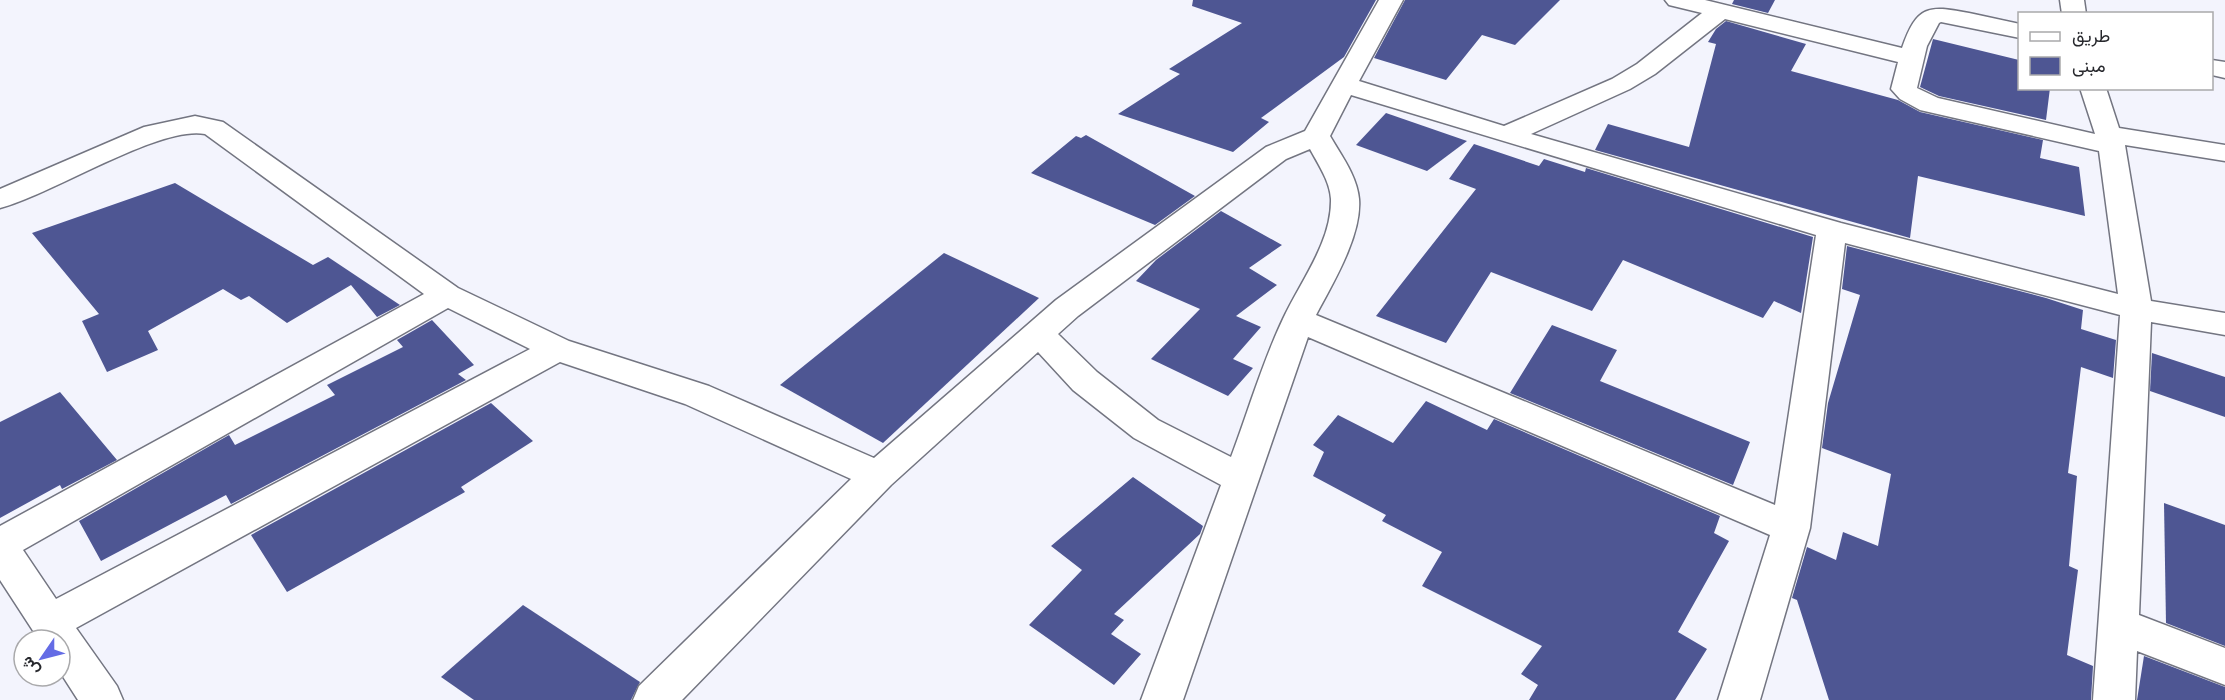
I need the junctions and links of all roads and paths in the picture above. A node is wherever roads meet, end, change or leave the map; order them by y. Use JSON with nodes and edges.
{"nodes":[{"id":1,"x":1391,"y":0,"type":"edge"},
{"id":2,"x":1677,"y":0,"type":"edge"},
{"id":3,"x":1939,"y":7,"type":"edge"},
{"id":4,"x":1720,"y":11,"type":"junction"},
{"id":5,"x":2018,"y":31,"type":"edge"},
{"id":6,"x":1911,"y":58,"type":"junction"},
{"id":7,"x":1345,"y":85,"type":"junction"},
{"id":8,"x":2094,"y":90,"type":"edge"},
{"id":9,"x":1506,"y":135,"type":"junction"},
{"id":10,"x":1316,"y":136,"type":"junction"},
{"id":11,"x":2110,"y":140,"type":"junction"},
{"id":12,"x":2225,"y":153,"type":"edge"},
{"id":13,"x":0,"y":199,"type":"edge"},
{"id":14,"x":1832,"y":230,"type":"junction"},
{"id":15,"x":447,"y":295,"type":"junction"},
{"id":16,"x":2136,"y":309,"type":"junction"},
{"id":17,"x":1298,"y":320,"type":"junction"},
{"id":18,"x":2225,"y":324,"type":"edge"},
{"id":19,"x":1039,"y":334,"type":"junction"},
{"id":20,"x":557,"y":350,"type":"junction"},
{"id":21,"x":878,"y":475,"type":"junction"},
{"id":22,"x":1241,"y":479,"type":"junction"},
{"id":23,"x":1791,"y":528,"type":"junction"},
{"id":24,"x":0,"y":546,"type":"edge"},
{"id":25,"x":50,"y":622,"type":"junction"},
{"id":26,"x":2118,"y":626,"type":"junction"},
{"id":27,"x":2225,"y":667,"type":"edge"},
{"id":28,"x":102,"y":700,"type":"edge"},
{"id":29,"x":654,"y":700,"type":"edge"},
{"id":30,"x":1162,"y":700,"type":"edge"},
{"id":31,"x":1739,"y":700,"type":"edge"},
{"id":32,"x":2114,"y":700,"type":"edge"}],
"edges":[{"from":1,"to":7,"type":"street"},
{"from":2,"to":4,"type":"street"},
{"from":3,"to":5,"type":"street"},
{"from":3,"to":6,"type":"street"},
{"from":4,"to":6,"type":"street"},
{"from":4,"to":9,"type":"street"},
{"from":6,"to":11,"type":"street"},
{"from":7,"to":9,"type":"street"},
{"from":7,"to":10,"type":"street"},
{"from":8,"to":11,"type":"street"},
{"from":9,"to":14,"type":"street"},
{"from":10,"to":17,"type":"street"},
{"from":10,"to":19,"type":"street"},
{"from":11,"to":12,"type":"street"},
{"from":11,"to":16,"type":"street"},
{"from":13,"to":15,"type":"street"},
{"from":14,"to":16,"type":"street"},
{"from":14,"to":23,"type":"street"},
{"from":15,"to":20,"type":"street"},
{"from":15,"to":24,"type":"street"},
{"from":16,"to":18,"type":"street"},
{"from":16,"to":26,"type":"street"},
{"from":17,"to":22,"type":"street"},
{"from":17,"to":23,"type":"street"},
{"from":19,"to":21,"type":"street"},
{"from":19,"to":22,"type":"street"},
{"from":20,"to":21,"type":"street"},
{"from":20,"to":25,"type":"street"},
{"from":21,"to":29,"type":"street"},
{"from":22,"to":30,"type":"street"},
{"from":23,"to":31,"type":"street"},
{"from":24,"to":25,"type":"street"},
{"from":25,"to":28,"type":"street"},
{"from":26,"to":27,"type":"street"},
{"from":26,"to":32,"type":"street"}]}
